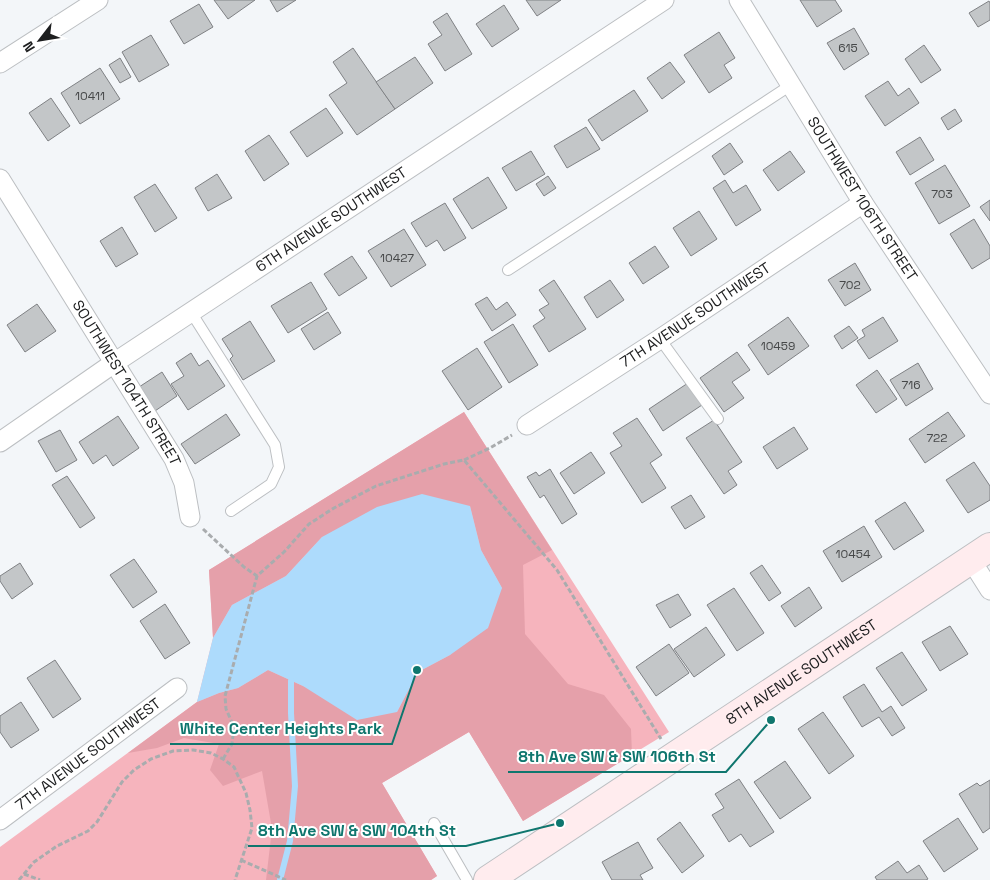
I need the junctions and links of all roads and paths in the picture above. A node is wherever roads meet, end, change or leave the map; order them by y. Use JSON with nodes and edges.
{"nodes":[{"id":1,"x":98,"y":0,"type":"edge"},
{"id":2,"x":664,"y":0,"type":"edge"},
{"id":3,"x":739,"y":0,"type":"edge"},
{"id":4,"x":0,"y":63,"type":"edge"},
{"id":5,"x":790,"y":85,"type":"junction"},
{"id":6,"x":0,"y":179,"type":"edge"},
{"id":7,"x":863,"y":203,"type":"junction"},
{"id":8,"x":508,"y":270,"type":"dead end"},
{"id":9,"x":192,"y":312,"type":"junction"},
{"id":10,"x":660,"y":339,"type":"junction"},
{"id":11,"x":114,"y":363,"type":"junction"},
{"id":12,"x":990,"y":394,"type":"edge"},
{"id":13,"x":718,"y":419,"type":"dead end"},
{"id":14,"x":526,"y":425,"type":"joint"},
{"id":15,"x":0,"y":442,"type":"edge"},
{"id":16,"x":464,"y":460,"type":"junction"},
{"id":17,"x":231,"y":511,"type":"dead end"},
{"id":18,"x":190,"y":517,"type":"joint"},
{"id":19,"x":981,"y":554,"type":"edge"},
{"id":20,"x":257,"y":576,"type":"junction"},
{"id":21,"x":990,"y":590,"type":"edge"},
{"id":22,"x":177,"y":688,"type":"dead end"},
{"id":23,"x":672,"y":758,"type":"junction"},
{"id":24,"x":223,"y":759,"type":"junction"},
{"id":25,"x":0,"y":820,"type":"edge"},
{"id":26,"x":434,"y":823,"type":"dead end"},
{"id":27,"x":241,"y":860,"type":"junction"},
{"id":28,"x":24,"y":874,"type":"junction"},
{"id":29,"x":19,"y":880,"type":"edge"},
{"id":30,"x":40,"y":880,"type":"edge"},
{"id":31,"x":235,"y":880,"type":"edge"},
{"id":32,"x":286,"y":880,"type":"edge"},
{"id":33,"x":467,"y":880,"type":"edge"},
{"id":34,"x":488,"y":880,"type":"edge"}],
"edges":[{"from":1,"to":4,"type":"street"},
{"from":2,"to":9,"type":"street","name":"6TH AVENUE SOUTHWEST"},
{"from":3,"to":5,"type":"street","name":"SOUTHWEST 106TH STREET"},
{"from":5,"to":7,"type":"street","name":"SOUTHWEST 106TH STREET"},
{"from":5,"to":8,"type":"lane"},
{"from":6,"to":11,"type":"street","name":"SOUTHWEST 104TH STREET"},
{"from":7,"to":10,"type":"street","name":"7TH AVENUE SOUTHWEST"},
{"from":7,"to":12,"type":"street","name":"SOUTHWEST 106TH STREET"},
{"from":9,"to":11,"type":"street","name":"6TH AVENUE SOUTHWEST"},
{"from":9,"to":17,"type":"lane"},
{"from":10,"to":13,"type":"lane"},
{"from":10,"to":14,"type":"street","name":"7TH AVENUE SOUTHWEST"},
{"from":11,"to":15,"type":"street","name":"6TH AVENUE SOUTHWEST"},
{"from":11,"to":18,"type":"street","name":"SOUTHWEST 104TH STREET"},
{"from":14,"to":16,"type":"path"},
{"from":16,"to":20,"type":"path"},
{"from":16,"to":23,"type":"path"},
{"from":18,"to":20,"type":"path"},
{"from":19,"to":21,"type":"street"},
{"from":19,"to":23,"type":"street","name":"8TH AVENUE SOUTHWEST"},
{"from":20,"to":24,"type":"path"},
{"from":22,"to":25,"type":"street","name":"7TH AVENUE SOUTHWEST"},
{"from":23,"to":34,"type":"street","name":"8TH AVENUE SOUTHWEST"},
{"from":24,"to":27,"type":"path"},
{"from":24,"to":28,"type":"path"},
{"from":26,"to":33,"type":"lane"},
{"from":27,"to":31,"type":"path"},
{"from":27,"to":32,"type":"path"},
{"from":28,"to":29,"type":"path"},
{"from":28,"to":30,"type":"path"}]}
